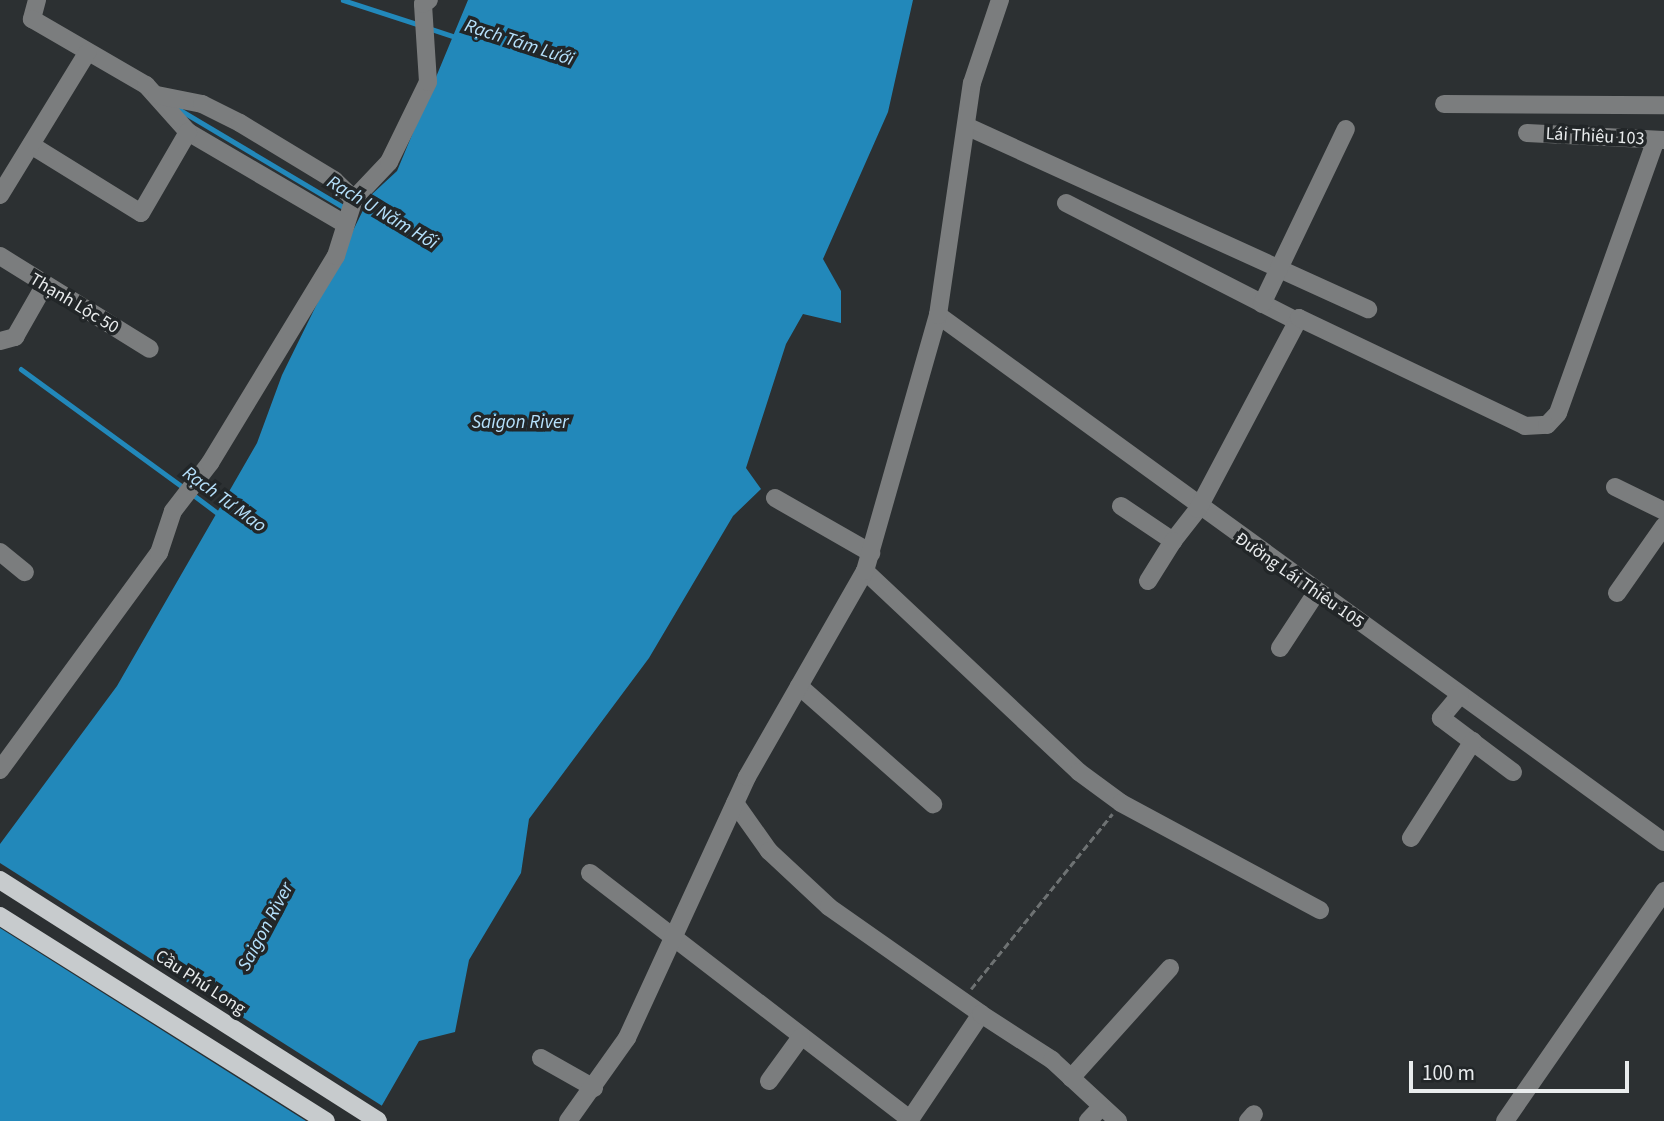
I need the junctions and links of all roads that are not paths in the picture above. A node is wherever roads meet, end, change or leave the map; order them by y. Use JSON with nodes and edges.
{"nodes":[{"id":1,"x":37,"y":0,"type":"edge"},
{"id":2,"x":1000,"y":0,"type":"edge"},
{"id":3,"x":427,"y":8,"type":"edge"},
{"id":4,"x":87,"y":53,"type":"junction"},
{"id":5,"x":157,"y":95,"type":"junction"},
{"id":6,"x":1444,"y":104,"type":"dead end"},
{"id":7,"x":1664,"y":105,"type":"edge"},
{"id":8,"x":966,"y":126,"type":"junction"},
{"id":9,"x":1346,"y":129,"type":"dead end"},
{"id":10,"x":188,"y":132,"type":"junction"},
{"id":11,"x":1527,"y":133,"type":"dead end"},
{"id":12,"x":1660,"y":140,"type":"edge"},
{"id":13,"x":31,"y":145,"type":"junction"},
{"id":14,"x":0,"y":195,"type":"edge"},
{"id":15,"x":353,"y":200,"type":"junction"},
{"id":16,"x":1066,"y":203,"type":"dead end"},
{"id":17,"x":344,"y":221,"type":"junction"},
{"id":18,"x":0,"y":256,"type":"edge"},
{"id":19,"x":1279,"y":273,"type":"junction"},
{"id":20,"x":43,"y":288,"type":"junction"},
{"id":21,"x":1265,"y":299,"type":"junction"},
{"id":22,"x":1368,"y":309,"type":"dead end"},
{"id":23,"x":938,"y":315,"type":"junction"},
{"id":24,"x":1295,"y":320,"type":"junction"},
{"id":25,"x":0,"y":341,"type":"edge"},
{"id":26,"x":150,"y":349,"type":"dead end"},
{"id":27,"x":1615,"y":486,"type":"dead end"},
{"id":28,"x":775,"y":498,"type":"dead end"},
{"id":29,"x":1121,"y":506,"type":"dead end"},
{"id":30,"x":1198,"y":509,"type":"junction"},
{"id":31,"x":1664,"y":511,"type":"edge"},
{"id":32,"x":1664,"y":526,"type":"edge"},
{"id":33,"x":1173,"y":541,"type":"junction"},
{"id":34,"x":0,"y":552,"type":"edge"},
{"id":35,"x":871,"y":553,"type":"junction"},
{"id":36,"x":865,"y":571,"type":"junction"},
{"id":37,"x":25,"y":572,"type":"dead end"},
{"id":38,"x":1148,"y":581,"type":"dead end"},
{"id":39,"x":1617,"y":593,"type":"dead end"},
{"id":40,"x":1312,"y":599,"type":"junction"},
{"id":41,"x":1280,"y":648,"type":"dead end"},
{"id":42,"x":799,"y":686,"type":"junction"},
{"id":43,"x":1460,"y":695,"type":"junction"},
{"id":44,"x":1473,"y":741,"type":"junction"},
{"id":45,"x":7,"y":752,"type":"edge"},
{"id":46,"x":0,"y":770,"type":"edge"},
{"id":47,"x":1513,"y":772,"type":"dead end"},
{"id":48,"x":735,"y":803,"type":"junction"},
{"id":49,"x":933,"y":804,"type":"dead end"},
{"id":50,"x":1410,"y":838,"type":"dead end"},
{"id":51,"x":1664,"y":842,"type":"edge"},
{"id":52,"x":590,"y":873,"type":"dead end"},
{"id":53,"x":0,"y":880,"type":"edge"},
{"id":54,"x":1664,"y":891,"type":"edge"},
{"id":55,"x":1320,"y":910,"type":"dead end"},
{"id":56,"x":0,"y":916,"type":"edge"},
{"id":57,"x":673,"y":940,"type":"junction"},
{"id":58,"x":1170,"y":968,"type":"dead end"},
{"id":59,"x":982,"y":1014,"type":"junction"},
{"id":60,"x":801,"y":1037,"type":"junction"},
{"id":61,"x":541,"y":1058,"type":"dead end"},
{"id":62,"x":1071,"y":1078,"type":"junction"},
{"id":63,"x":769,"y":1081,"type":"dead end"},
{"id":64,"x":594,"y":1088,"type":"junction"},
{"id":65,"x":1094,"y":1114,"type":"edge"},
{"id":66,"x":909,"y":1120,"type":"edge"},
{"id":67,"x":326,"y":1121,"type":"edge"},
{"id":68,"x":378,"y":1121,"type":"edge"},
{"id":69,"x":568,"y":1121,"type":"edge"},
{"id":70,"x":1118,"y":1121,"type":"edge"},
{"id":71,"x":1505,"y":1121,"type":"edge"}],
"edges":[{"from":1,"to":4,"type":"street"},
{"from":2,"to":8,"type":"street"},
{"from":3,"to":15,"type":"street"},
{"from":4,"to":5,"type":"street"},
{"from":4,"to":13,"type":"street"},
{"from":5,"to":10,"type":"street"},
{"from":5,"to":15,"type":"street"},
{"from":6,"to":7,"type":"street"},
{"from":8,"to":19,"type":"street"},
{"from":8,"to":23,"type":"street"},
{"from":9,"to":19,"type":"street"},
{"from":10,"to":13,"type":"street"},
{"from":10,"to":17,"type":"street"},
{"from":11,"to":12,"type":"street","name":"Lái Thiêu 103"},
{"from":12,"to":24,"type":"street"},
{"from":13,"to":14,"type":"street"},
{"from":15,"to":17,"type":"street"},
{"from":16,"to":21,"type":"street"},
{"from":17,"to":45,"type":"street"},
{"from":18,"to":20,"type":"street","name":"Thạnh Lộc 50"},
{"from":19,"to":21,"type":"street"},
{"from":19,"to":22,"type":"street"},
{"from":20,"to":25,"type":"street"},
{"from":20,"to":26,"type":"street","name":"Thạnh Lộc 50"},
{"from":21,"to":24,"type":"street"},
{"from":23,"to":30,"type":"street","name":"Đường Lái Thiêu 105"},
{"from":23,"to":35,"type":"street"},
{"from":24,"to":30,"type":"street"},
{"from":27,"to":31,"type":"street"},
{"from":28,"to":35,"type":"street"},
{"from":29,"to":33,"type":"street"},
{"from":30,"to":33,"type":"street"},
{"from":30,"to":40,"type":"street","name":"Đường Lái Thiêu 105"},
{"from":32,"to":39,"type":"street"},
{"from":33,"to":38,"type":"street"},
{"from":34,"to":37,"type":"street"},
{"from":35,"to":36,"type":"street"},
{"from":36,"to":42,"type":"street"},
{"from":36,"to":55,"type":"street"},
{"from":40,"to":41,"type":"street"},
{"from":40,"to":43,"type":"street","name":"Đường Lái Thiêu 105"},
{"from":42,"to":48,"type":"street"},
{"from":42,"to":49,"type":"street"},
{"from":43,"to":44,"type":"street"},
{"from":43,"to":51,"type":"street","name":"Đường Lái Thiêu 105"},
{"from":44,"to":47,"type":"street"},
{"from":44,"to":50,"type":"street"},
{"from":45,"to":46,"type":"street"},
{"from":48,"to":57,"type":"street"},
{"from":48,"to":59,"type":"street"},
{"from":52,"to":57,"type":"street"},
{"from":53,"to":68,"type":"main road","name":"Cầu Phú Long"},
{"from":54,"to":71,"type":"street"},
{"from":56,"to":67,"type":"main road"},
{"from":57,"to":60,"type":"street"},
{"from":57,"to":64,"type":"street"},
{"from":58,"to":62,"type":"street"},
{"from":59,"to":62,"type":"street"},
{"from":59,"to":66,"type":"street"},
{"from":60,"to":63,"type":"street"},
{"from":60,"to":66,"type":"street"},
{"from":61,"to":64,"type":"street"},
{"from":62,"to":65,"type":"street"},
{"from":64,"to":69,"type":"street"},
{"from":65,"to":70,"type":"street"}]}
